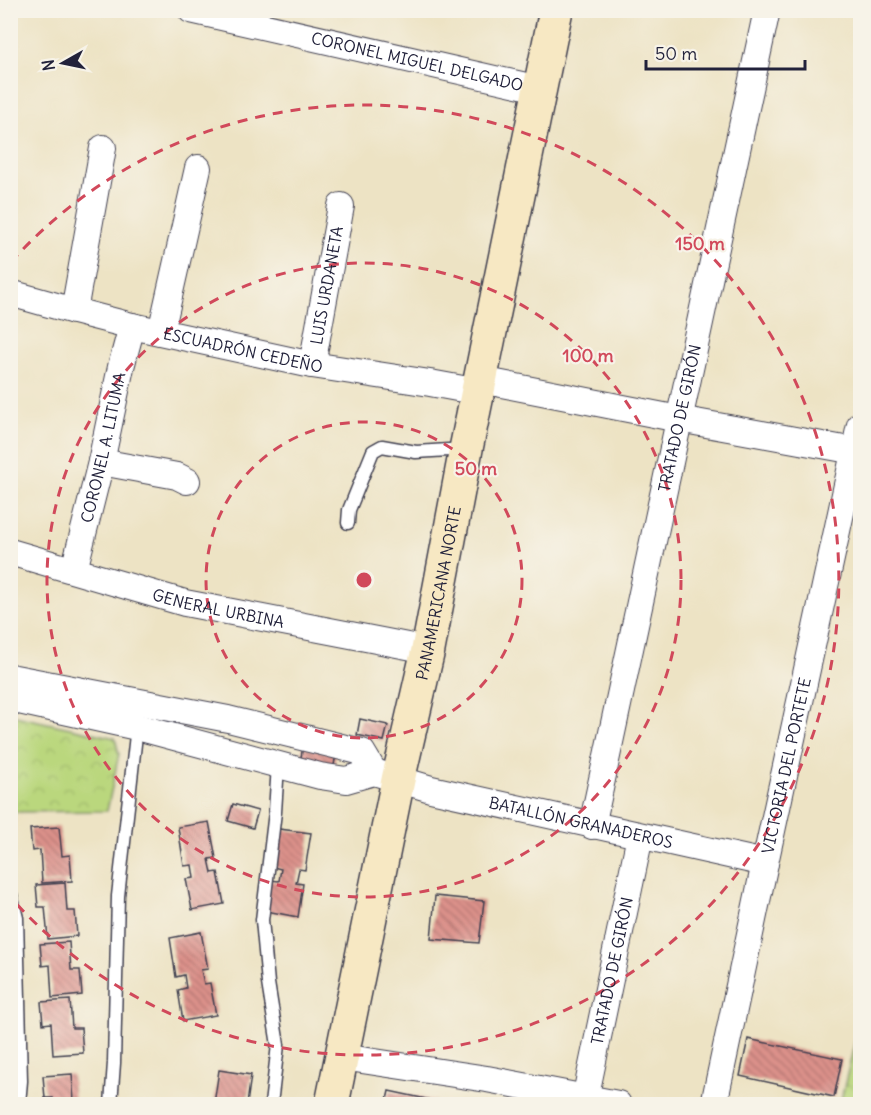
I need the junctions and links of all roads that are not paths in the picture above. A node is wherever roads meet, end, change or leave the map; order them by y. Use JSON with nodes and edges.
{"nodes":[{"id":1,"x":191,"y":10,"type":"edge"},
{"id":2,"x":556,"y":10,"type":"edge"},
{"id":3,"x":768,"y":10,"type":"edge"},
{"id":4,"x":539,"y":89,"type":"junction"},
{"id":5,"x":103,"y":148,"type":"dead end"},
{"id":6,"x":198,"y":168,"type":"dead end"},
{"id":7,"x":341,"y":206,"type":"dead end"},
{"id":8,"x":10,"y":293,"type":"edge"},
{"id":9,"x":74,"y":312,"type":"junction"},
{"id":10,"x":132,"y":326,"type":"junction"},
{"id":11,"x":161,"y":332,"type":"junction"},
{"id":12,"x":312,"y":365,"type":"junction"},
{"id":13,"x":480,"y":386,"type":"junction"},
{"id":14,"x":679,"y":419,"type":"junction"},
{"id":15,"x":861,"y":425,"type":"edge"},
{"id":16,"x":466,"y":449,"type":"junction"},
{"id":17,"x":855,"y":451,"type":"junction"},
{"id":18,"x":101,"y":462,"type":"junction"},
{"id":19,"x":187,"y":481,"type":"dead end"},
{"id":20,"x":348,"y":523,"type":"dead end"},
{"id":21,"x":10,"y":552,"type":"edge"},
{"id":22,"x":74,"y":570,"type":"junction"},
{"id":23,"x":428,"y":650,"type":"junction"},
{"id":24,"x":10,"y":677,"type":"edge"},
{"id":25,"x":10,"y":699,"type":"edge"},
{"id":26,"x":142,"y":702,"type":"junction"},
{"id":27,"x":136,"y":727,"type":"junction"},
{"id":28,"x":235,"y":737,"type":"junction"},
{"id":29,"x":278,"y":765,"type":"junction"},
{"id":30,"x":386,"y":776,"type":"junction"},
{"id":31,"x":592,"y":826,"type":"junction"},
{"id":32,"x":639,"y":836,"type":"junction"},
{"id":33,"x":765,"y":863,"type":"junction"},
{"id":34,"x":10,"y":891,"type":"edge"},
{"id":35,"x":342,"y":1057,"type":"junction"},
{"id":36,"x":585,"y":1101,"type":"edge"},
{"id":37,"x":19,"y":1104,"type":"edge"},
{"id":38,"x":111,"y":1104,"type":"edge"},
{"id":39,"x":271,"y":1104,"type":"edge"},
{"id":40,"x":332,"y":1104,"type":"edge"},
{"id":41,"x":618,"y":1104,"type":"edge"},
{"id":42,"x":714,"y":1104,"type":"edge"}],
"edges":[{"from":1,"to":4,"type":"street","name":"CORONEL MIGUEL DELGADO"},
{"from":2,"to":4,"type":"main road","name":"PANAMERICANA NORTE"},
{"from":3,"to":14,"type":"street","name":"TRATADO DE GIRÓN"},
{"from":4,"to":13,"type":"main road","name":"PANAMERICANA NORTE"},
{"from":5,"to":9,"type":"street"},
{"from":6,"to":11,"type":"street"},
{"from":7,"to":12,"type":"street","name":"LUIS URDANETA"},
{"from":8,"to":9,"type":"street","name":"ESCUADRÓN CEDEÑO"},
{"from":9,"to":10,"type":"street","name":"ESCUADRÓN CEDEÑO"},
{"from":10,"to":11,"type":"street","name":"ESCUADRÓN CEDEÑO"},
{"from":10,"to":18,"type":"street","name":"CORONEL A. LITUMA"},
{"from":11,"to":12,"type":"street","name":"ESCUADRÓN CEDEÑO"},
{"from":12,"to":13,"type":"street","name":"ESCUADRÓN CEDEÑO"},
{"from":13,"to":14,"type":"street","name":"ESCUADRÓN CEDEÑO"},
{"from":13,"to":16,"type":"main road","name":"PANAMERICANA NORTE"},
{"from":14,"to":17,"type":"street","name":"ESCUADRÓN CEDEÑO"},
{"from":14,"to":31,"type":"street","name":"TRATADO DE GIRÓN"},
{"from":15,"to":17,"type":"street","name":"VICTORIA DEL PORTETE"},
{"from":16,"to":20,"type":"lane"},
{"from":16,"to":23,"type":"main road","name":"PANAMERICANA NORTE"},
{"from":17,"to":33,"type":"street","name":"VICTORIA DEL PORTETE"},
{"from":18,"to":19,"type":"street"},
{"from":18,"to":22,"type":"street","name":"CORONEL A. LITUMA"},
{"from":21,"to":22,"type":"street","name":"GENERAL URBINA"},
{"from":22,"to":23,"type":"street","name":"GENERAL URBINA"},
{"from":23,"to":30,"type":"main road","name":"PANAMERICANA NORTE"},
{"from":24,"to":26,"type":"street"},
{"from":25,"to":27,"type":"street"},
{"from":26,"to":27,"type":"lane"},
{"from":26,"to":28,"type":"street"},
{"from":27,"to":28,"type":"street"},
{"from":27,"to":38,"type":"lane"},
{"from":28,"to":29,"type":"street"},
{"from":28,"to":30,"type":"street"},
{"from":29,"to":30,"type":"street"},
{"from":29,"to":39,"type":"lane"},
{"from":30,"to":31,"type":"street","name":"BATALLÓN GRANADEROS"},
{"from":30,"to":35,"type":"main road","name":"PANAMERICANA NORTE"},
{"from":31,"to":32,"type":"street","name":"BATALLÓN GRANADEROS"},
{"from":32,"to":33,"type":"street","name":"BATALLÓN GRANADEROS"},
{"from":32,"to":36,"type":"street","name":"TRATADO DE GIRÓN"},
{"from":33,"to":42,"type":"street","name":"VICTORIA DEL PORTETE"},
{"from":34,"to":37,"type":"lane"},
{"from":35,"to":36,"type":"street"},
{"from":35,"to":40,"type":"main road","name":"PANAMERICANA NORTE"},
{"from":36,"to":41,"type":"street"}]}
